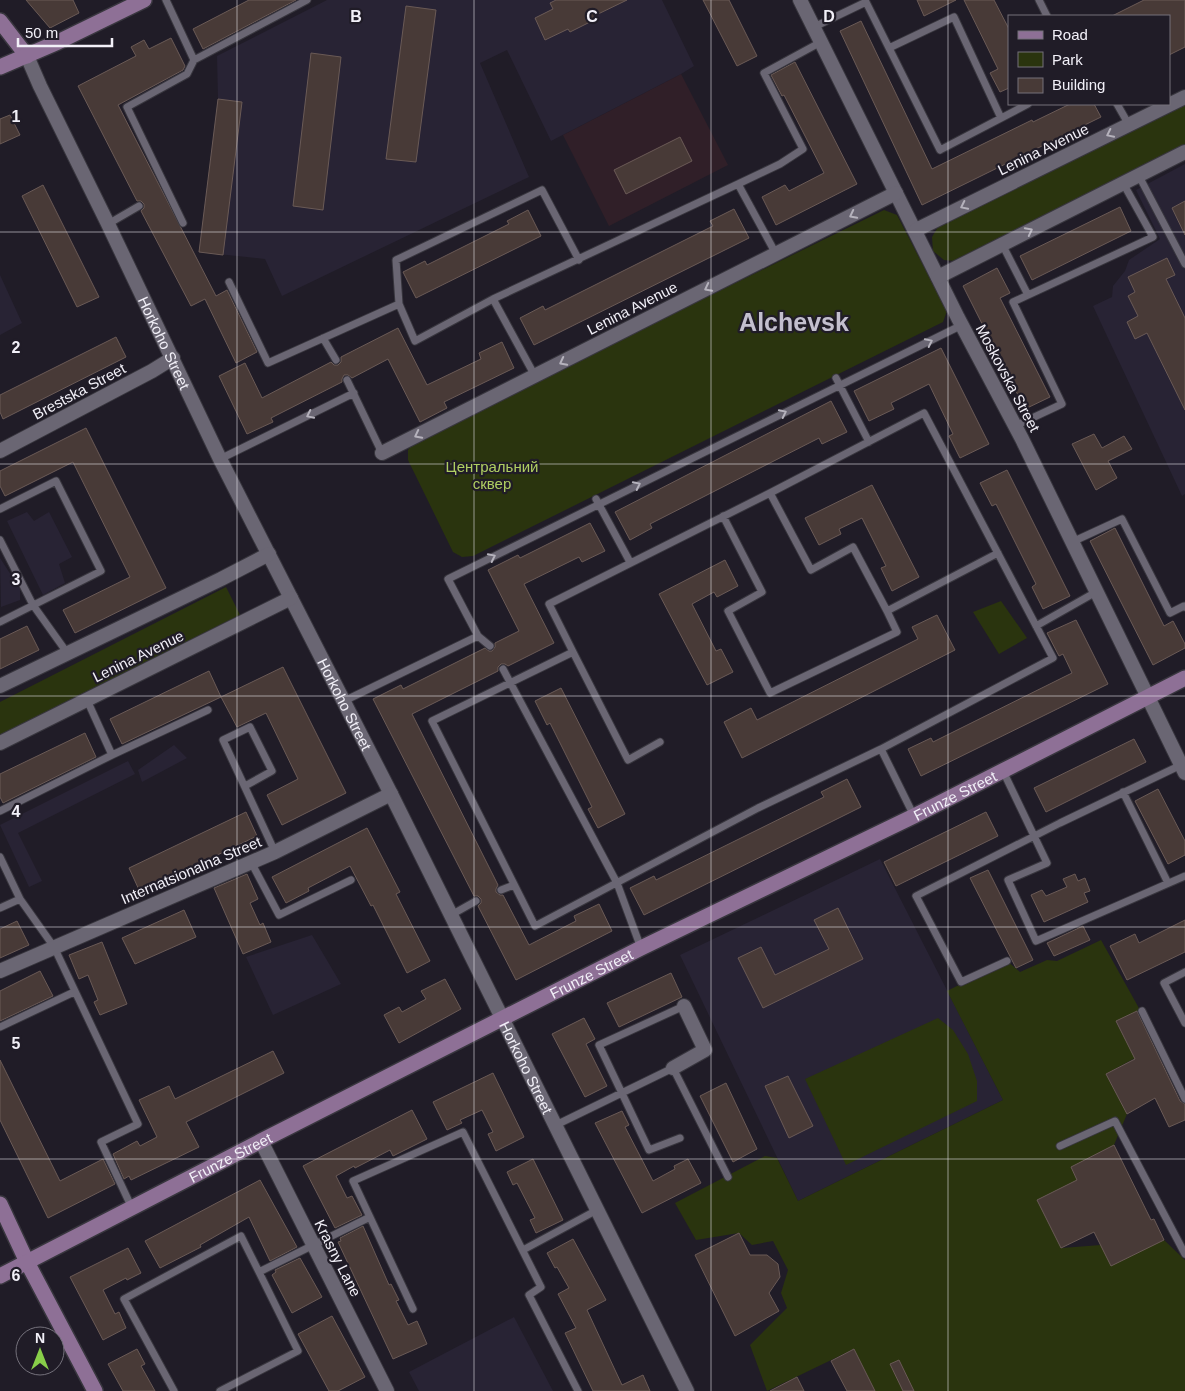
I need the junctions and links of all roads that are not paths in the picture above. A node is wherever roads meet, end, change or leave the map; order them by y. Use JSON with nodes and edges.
{"nodes":[{"id":1,"x":144,"y":0,"type":"edge"},
{"id":2,"x":166,"y":0,"type":"edge"},
{"id":3,"x":307,"y":0,"type":"edge"},
{"id":4,"x":800,"y":0,"type":"edge"},
{"id":5,"x":1039,"y":0,"type":"edge"},
{"id":6,"x":1046,"y":15,"type":"edge"},
{"id":7,"x":0,"y":21,"type":"edge"},
{"id":8,"x":814,"y":26,"type":"junction"},
{"id":9,"x":821,"y":42,"type":"junction"},
{"id":10,"x":889,"y":48,"type":"junction"},
{"id":11,"x":27,"y":56,"type":"junction"},
{"id":12,"x":194,"y":60,"type":"junction"},
{"id":13,"x":0,"y":67,"type":"edge"},
{"id":14,"x":1185,"y":96,"type":"edge"},
{"id":15,"x":1170,"y":104,"type":"edge"},
{"id":16,"x":1026,"y":105,"type":"edge"},
{"id":17,"x":1118,"y":105,"type":"edge"},
{"id":18,"x":1167,"y":105,"type":"edge"},
{"id":19,"x":1002,"y":118,"type":"junction"},
{"id":20,"x":1129,"y":124,"type":"junction"},
{"id":21,"x":1185,"y":152,"type":"edge"},
{"id":22,"x":1139,"y":176,"type":"junction"},
{"id":23,"x":1123,"y":183,"type":"junction"},
{"id":24,"x":738,"y":184,"type":"junction"},
{"id":25,"x":896,"y":193,"type":"junction"},
{"id":26,"x":139,"y":206,"type":"dead end"},
{"id":27,"x":183,"y":223,"type":"dead end"},
{"id":28,"x":108,"y":224,"type":"junction"},
{"id":29,"x":916,"y":230,"type":"junction"},
{"id":30,"x":1002,"y":244,"type":"junction"},
{"id":31,"x":776,"y":254,"type":"junction"},
{"id":32,"x":578,"y":260,"type":"junction"},
{"id":33,"x":1185,"y":264,"type":"edge"},
{"id":34,"x":938,"y":276,"type":"junction"},
{"id":35,"x":229,"y":282,"type":"dead end"},
{"id":36,"x":1028,"y":295,"type":"junction"},
{"id":37,"x":494,"y":299,"type":"junction"},
{"id":38,"x":399,"y":304,"type":"junction"},
{"id":39,"x":962,"y":325,"type":"junction"},
{"id":40,"x":323,"y":338,"type":"junction"},
{"id":41,"x":173,"y":358,"type":"junction"},
{"id":42,"x":336,"y":360,"type":"dead end"},
{"id":43,"x":535,"y":376,"type":"junction"},
{"id":44,"x":347,"y":380,"type":"dead end"},
{"id":45,"x":838,"y":382,"type":"junction"},
{"id":46,"x":354,"y":393,"type":"junction"},
{"id":47,"x":1015,"y":426,"type":"junction"},
{"id":48,"x":869,"y":442,"type":"junction"},
{"id":49,"x":0,"y":451,"type":"edge"},
{"id":50,"x":382,"y":453,"type":"joint"},
{"id":51,"x":220,"y":459,"type":"junction"},
{"id":52,"x":770,"y":493,"type":"junction"},
{"id":53,"x":597,"y":501,"type":"junction"},
{"id":54,"x":0,"y":509,"type":"edge"},
{"id":55,"x":723,"y":516,"type":"junction"},
{"id":56,"x":0,"y":540,"type":"edge"},
{"id":57,"x":1072,"y":542,"type":"junction"},
{"id":58,"x":998,"y":553,"type":"junction"},
{"id":59,"x":269,"y":554,"type":"junction"},
{"id":60,"x":630,"y":562,"type":"junction"},
{"id":61,"x":1096,"y":592,"type":"junction"},
{"id":62,"x":291,"y":598,"type":"junction"},
{"id":63,"x":33,"y":605,"type":"junction"},
{"id":64,"x":1185,"y":606,"type":"edge"},
{"id":65,"x":887,"y":611,"type":"junction"},
{"id":66,"x":0,"y":622,"type":"edge"},
{"id":67,"x":1036,"y":626,"type":"junction"},
{"id":68,"x":478,"y":636,"type":"junction"},
{"id":69,"x":490,"y":646,"type":"dead end"},
{"id":70,"x":573,"y":652,"type":"junction"},
{"id":71,"x":68,"y":654,"type":"junction"},
{"id":72,"x":503,"y":669,"type":"dead end"},
{"id":73,"x":1185,"y":678,"type":"edge"},
{"id":74,"x":510,"y":681,"type":"junction"},
{"id":75,"x":0,"y":686,"type":"edge"},
{"id":76,"x":1147,"y":697,"type":"junction"},
{"id":77,"x":87,"y":700,"type":"junction"},
{"id":78,"x":344,"y":701,"type":"junction"},
{"id":79,"x":208,"y":710,"type":"dead end"},
{"id":80,"x":660,"y":742,"type":"dead end"},
{"id":81,"x":0,"y":743,"type":"edge"},
{"id":82,"x":881,"y":749,"type":"junction"},
{"id":83,"x":112,"y":755,"type":"junction"},
{"id":84,"x":1183,"y":769,"type":"edge"},
{"id":85,"x":1003,"y":770,"type":"junction"},
{"id":86,"x":245,"y":786,"type":"junction"},
{"id":87,"x":1123,"y":792,"type":"junction"},
{"id":88,"x":391,"y":794,"type":"junction"},
{"id":89,"x":0,"y":811,"type":"edge"},
{"id":90,"x":914,"y":816,"type":"junction"},
{"id":91,"x":1034,"y":836,"type":"junction"},
{"id":92,"x":275,"y":852,"type":"junction"},
{"id":93,"x":0,"y":856,"type":"edge"},
{"id":94,"x":251,"y":862,"type":"junction"},
{"id":95,"x":1185,"y":876,"type":"edge"},
{"id":96,"x":351,"y":880,"type":"dead end"},
{"id":97,"x":616,"y":883,"type":"junction"},
{"id":98,"x":1168,"y":883,"type":"junction"},
{"id":99,"x":514,"y":885,"type":"junction"},
{"id":100,"x":501,"y":890,"type":"dead end"},
{"id":101,"x":20,"y":898,"type":"junction"},
{"id":102,"x":476,"y":902,"type":"dead end"},
{"id":103,"x":0,"y":908,"type":"edge"},
{"id":104,"x":451,"y":915,"type":"junction"},
{"id":105,"x":54,"y":947,"type":"junction"},
{"id":106,"x":641,"y":948,"type":"junction"},
{"id":107,"x":1007,"y":961,"type":"dead end"},
{"id":108,"x":0,"y":971,"type":"edge"},
{"id":109,"x":1185,"y":972,"type":"edge"},
{"id":110,"x":74,"y":992,"type":"junction"},
{"id":111,"x":684,"y":1006,"type":"joint"},
{"id":112,"x":1142,"y":1011,"type":"dead end"},
{"id":113,"x":502,"y":1018,"type":"junction"},
{"id":114,"x":1185,"y":1023,"type":"edge"},
{"id":115,"x":0,"y":1027,"type":"edge"},
{"id":116,"x":673,"y":1068,"type":"junction"},
{"id":117,"x":622,"y":1092,"type":"junction"},
{"id":118,"x":1185,"y":1099,"type":"edge"},
{"id":119,"x":556,"y":1125,"type":"junction"},
{"id":120,"x":680,"y":1138,"type":"dead end"},
{"id":121,"x":260,"y":1140,"type":"junction"},
{"id":122,"x":1060,"y":1146,"type":"dead end"},
{"id":123,"x":728,"y":1177,"type":"dead end"},
{"id":124,"x":0,"y":1204,"type":"edge"},
{"id":125,"x":132,"y":1208,"type":"junction"},
{"id":126,"x":597,"y":1210,"type":"junction"},
{"id":127,"x":370,"y":1217,"type":"junction"},
{"id":128,"x":313,"y":1244,"type":"junction"},
{"id":129,"x":523,"y":1250,"type":"junction"},
{"id":130,"x":1185,"y":1254,"type":"edge"},
{"id":131,"x":27,"y":1262,"type":"junction"},
{"id":132,"x":259,"y":1272,"type":"junction"},
{"id":133,"x":0,"y":1276,"type":"edge"},
{"id":134,"x":413,"y":1309,"type":"dead end"},
{"id":135,"x":95,"y":1391,"type":"edge"},
{"id":136,"x":174,"y":1391,"type":"edge"},
{"id":137,"x":220,"y":1391,"type":"edge"},
{"id":138,"x":386,"y":1391,"type":"edge"},
{"id":139,"x":578,"y":1391,"type":"edge"},
{"id":140,"x":687,"y":1391,"type":"edge"}],
"edges":[{"from":1,"to":11,"type":"street"},
{"from":2,"to":12,"type":"lane"},
{"from":3,"to":12,"type":"lane"},
{"from":4,"to":8,"type":"street","name":"Moskovska Street"},
{"from":5,"to":6,"type":"lane"},
{"from":7,"to":11,"type":"street","name":"Horkoho Street"},
{"from":8,"to":9,"type":"street","name":"Moskovska Street"},
{"from":8,"to":10,"type":"lane"},
{"from":9,"to":24,"type":"lane"},
{"from":9,"to":25,"type":"street","name":"Moskovska Street"},
{"from":10,"to":19,"type":"lane"},
{"from":10,"to":19,"type":"lane"},
{"from":11,"to":13,"type":"street"},
{"from":11,"to":28,"type":"street","name":"Horkoho Street"},
{"from":12,"to":27,"type":"lane"},
{"from":14,"to":15,"type":"street","name":"Lenina Avenue"},
{"from":16,"to":19,"type":"lane"},
{"from":17,"to":20,"type":"lane"},
{"from":18,"to":20,"type":"street","name":"Lenina Avenue"},
{"from":20,"to":29,"type":"street","name":"Lenina Avenue","one_way":true},
{"from":21,"to":22,"type":"street"},
{"from":22,"to":23,"type":"street"},
{"from":22,"to":33,"type":"lane"},
{"from":30,"to":23,"type":"street","one_way":true},
{"from":23,"to":36,"type":"lane"},
{"from":24,"to":31,"type":"lane"},
{"from":24,"to":32,"type":"lane"},
{"from":25,"to":29,"type":"street","name":"Moskovska Street"},
{"from":25,"to":31,"type":"street","name":"Lenina Avenue","one_way":true},
{"from":26,"to":28,"type":"lane"},
{"from":28,"to":41,"type":"street","name":"Horkoho Street"},
{"from":29,"to":34,"type":"street","name":"Moskovska Street"},
{"from":30,"to":34,"type":"street"},
{"from":30,"to":36,"type":"lane"},
{"from":31,"to":43,"type":"street","name":"Lenina Avenue","one_way":true},
{"from":32,"to":37,"type":"lane"},
{"from":32,"to":38,"type":"lane"},
{"from":34,"to":39,"type":"street","name":"Moskovska Street"},
{"from":35,"to":40,"type":"lane"},
{"from":36,"to":47,"type":"lane"},
{"from":37,"to":38,"type":"lane"},
{"from":37,"to":43,"type":"lane"},
{"from":38,"to":40,"type":"lane"},
{"from":45,"to":39,"type":"lane","one_way":true},
{"from":39,"to":47,"type":"street","name":"Moskovska Street"},
{"from":40,"to":42,"type":"lane"},
{"from":41,"to":49,"type":"street","name":"Brestska Street"},
{"from":41,"to":51,"type":"street","name":"Horkoho Street"},
{"from":43,"to":50,"type":"street","name":"Lenina Avenue","one_way":true},
{"from":44,"to":46,"type":"lane"},
{"from":45,"to":48,"type":"lane"},
{"from":53,"to":45,"type":"lane","one_way":true},
{"from":46,"to":50,"type":"lane"},
{"from":46,"to":51,"type":"lane","one_way":true},
{"from":47,"to":57,"type":"street","name":"Moskovska Street"},
{"from":48,"to":52,"type":"lane"},
{"from":48,"to":58,"type":"lane"},
{"from":51,"to":59,"type":"street","name":"Horkoho Street"},
{"from":52,"to":55,"type":"lane"},
{"from":52,"to":65,"type":"lane"},
{"from":53,"to":60,"type":"lane"},
{"from":68,"to":53,"type":"lane","one_way":true},
{"from":54,"to":63,"type":"lane"},
{"from":55,"to":60,"type":"lane"},
{"from":55,"to":65,"type":"lane"},
{"from":56,"to":63,"type":"lane"},
{"from":57,"to":61,"type":"street","name":"Moskovska Street"},
{"from":57,"to":64,"type":"lane"},
{"from":58,"to":65,"type":"lane"},
{"from":58,"to":67,"type":"lane"},
{"from":59,"to":62,"type":"street","name":"Horkoho Street"},
{"from":59,"to":71,"type":"street"},
{"from":60,"to":70,"type":"lane"},
{"from":61,"to":67,"type":"lane"},
{"from":61,"to":76,"type":"street","name":"Moskovska Street"},
{"from":62,"to":77,"type":"street","name":"Lenina Avenue"},
{"from":62,"to":78,"type":"street","name":"Horkoho Street"},
{"from":63,"to":66,"type":"lane"},
{"from":63,"to":71,"type":"lane"},
{"from":67,"to":82,"type":"lane"},
{"from":68,"to":69,"type":"lane"},
{"from":68,"to":78,"type":"lane"},
{"from":70,"to":74,"type":"lane"},
{"from":70,"to":80,"type":"lane"},
{"from":71,"to":75,"type":"street"},
{"from":72,"to":74,"type":"lane"},
{"from":73,"to":76,"type":"street","name":"Frunze Street"},
{"from":74,"to":97,"type":"lane"},
{"from":74,"to":99,"type":"lane"},
{"from":76,"to":84,"type":"street","name":"Moskovska Street"},
{"from":76,"to":85,"type":"street","name":"Frunze Street"},
{"from":77,"to":81,"type":"street","name":"Lenina Avenue"},
{"from":77,"to":83,"type":"lane"},
{"from":78,"to":88,"type":"street","name":"Horkoho Street"},
{"from":79,"to":83,"type":"lane"},
{"from":82,"to":90,"type":"lane"},
{"from":82,"to":97,"type":"lane"},
{"from":83,"to":89,"type":"lane"},
{"from":84,"to":87,"type":"lane"},
{"from":85,"to":90,"type":"street","name":"Frunze Street"},
{"from":85,"to":91,"type":"lane"},
{"from":86,"to":86,"type":"lane"},
{"from":86,"to":92,"type":"lane"},
{"from":87,"to":91,"type":"lane"},
{"from":87,"to":98,"type":"lane"},
{"from":88,"to":92,"type":"street","name":"Internatsionalna Street"},
{"from":88,"to":104,"type":"street","name":"Horkoho Street"},
{"from":90,"to":106,"type":"street","name":"Frunze Street"},
{"from":91,"to":98,"type":"lane"},
{"from":91,"to":107,"type":"lane"},
{"from":92,"to":94,"type":"street","name":"Internatsionalna Street"},
{"from":93,"to":101,"type":"lane"},
{"from":94,"to":96,"type":"lane"},
{"from":94,"to":105,"type":"street","name":"Internatsionalna Street"},
{"from":95,"to":98,"type":"lane"},
{"from":97,"to":99,"type":"lane"},
{"from":97,"to":106,"type":"lane"},
{"from":99,"to":100,"type":"lane"},
{"from":101,"to":103,"type":"lane"},
{"from":101,"to":105,"type":"lane"},
{"from":102,"to":104,"type":"lane"},
{"from":104,"to":113,"type":"street","name":"Horkoho Street"},
{"from":105,"to":108,"type":"street","name":"Internatsionalna Street"},
{"from":105,"to":110,"type":"lane"},
{"from":106,"to":113,"type":"street","name":"Frunze Street"},
{"from":109,"to":114,"type":"lane"},
{"from":110,"to":115,"type":"lane"},
{"from":110,"to":125,"type":"lane"},
{"from":111,"to":116,"type":"street"},
{"from":111,"to":117,"type":"lane"},
{"from":112,"to":118,"type":"lane"},
{"from":113,"to":119,"type":"street","name":"Horkoho Street"},
{"from":113,"to":121,"type":"street","name":"Frunze Street"},
{"from":116,"to":117,"type":"lane"},
{"from":116,"to":123,"type":"lane"},
{"from":117,"to":119,"type":"lane"},
{"from":117,"to":120,"type":"lane"},
{"from":119,"to":126,"type":"street","name":"Horkoho Street"},
{"from":121,"to":125,"type":"street","name":"Frunze Street"},
{"from":121,"to":128,"type":"street","name":"Krasny Lane"},
{"from":122,"to":130,"type":"lane"},
{"from":124,"to":131,"type":"street"},
{"from":125,"to":131,"type":"street","name":"Frunze Street"},
{"from":126,"to":129,"type":"lane"},
{"from":126,"to":140,"type":"street","name":"Horkoho Street"},
{"from":127,"to":128,"type":"lane"},
{"from":127,"to":129,"type":"lane"},
{"from":127,"to":134,"type":"lane"},
{"from":128,"to":132,"type":"lane"},
{"from":128,"to":138,"type":"street","name":"Krasny Lane"},
{"from":129,"to":139,"type":"lane"},
{"from":131,"to":133,"type":"street","name":"Frunze Street"},
{"from":131,"to":135,"type":"street"},
{"from":132,"to":136,"type":"lane"},
{"from":132,"to":137,"type":"lane"}]}
